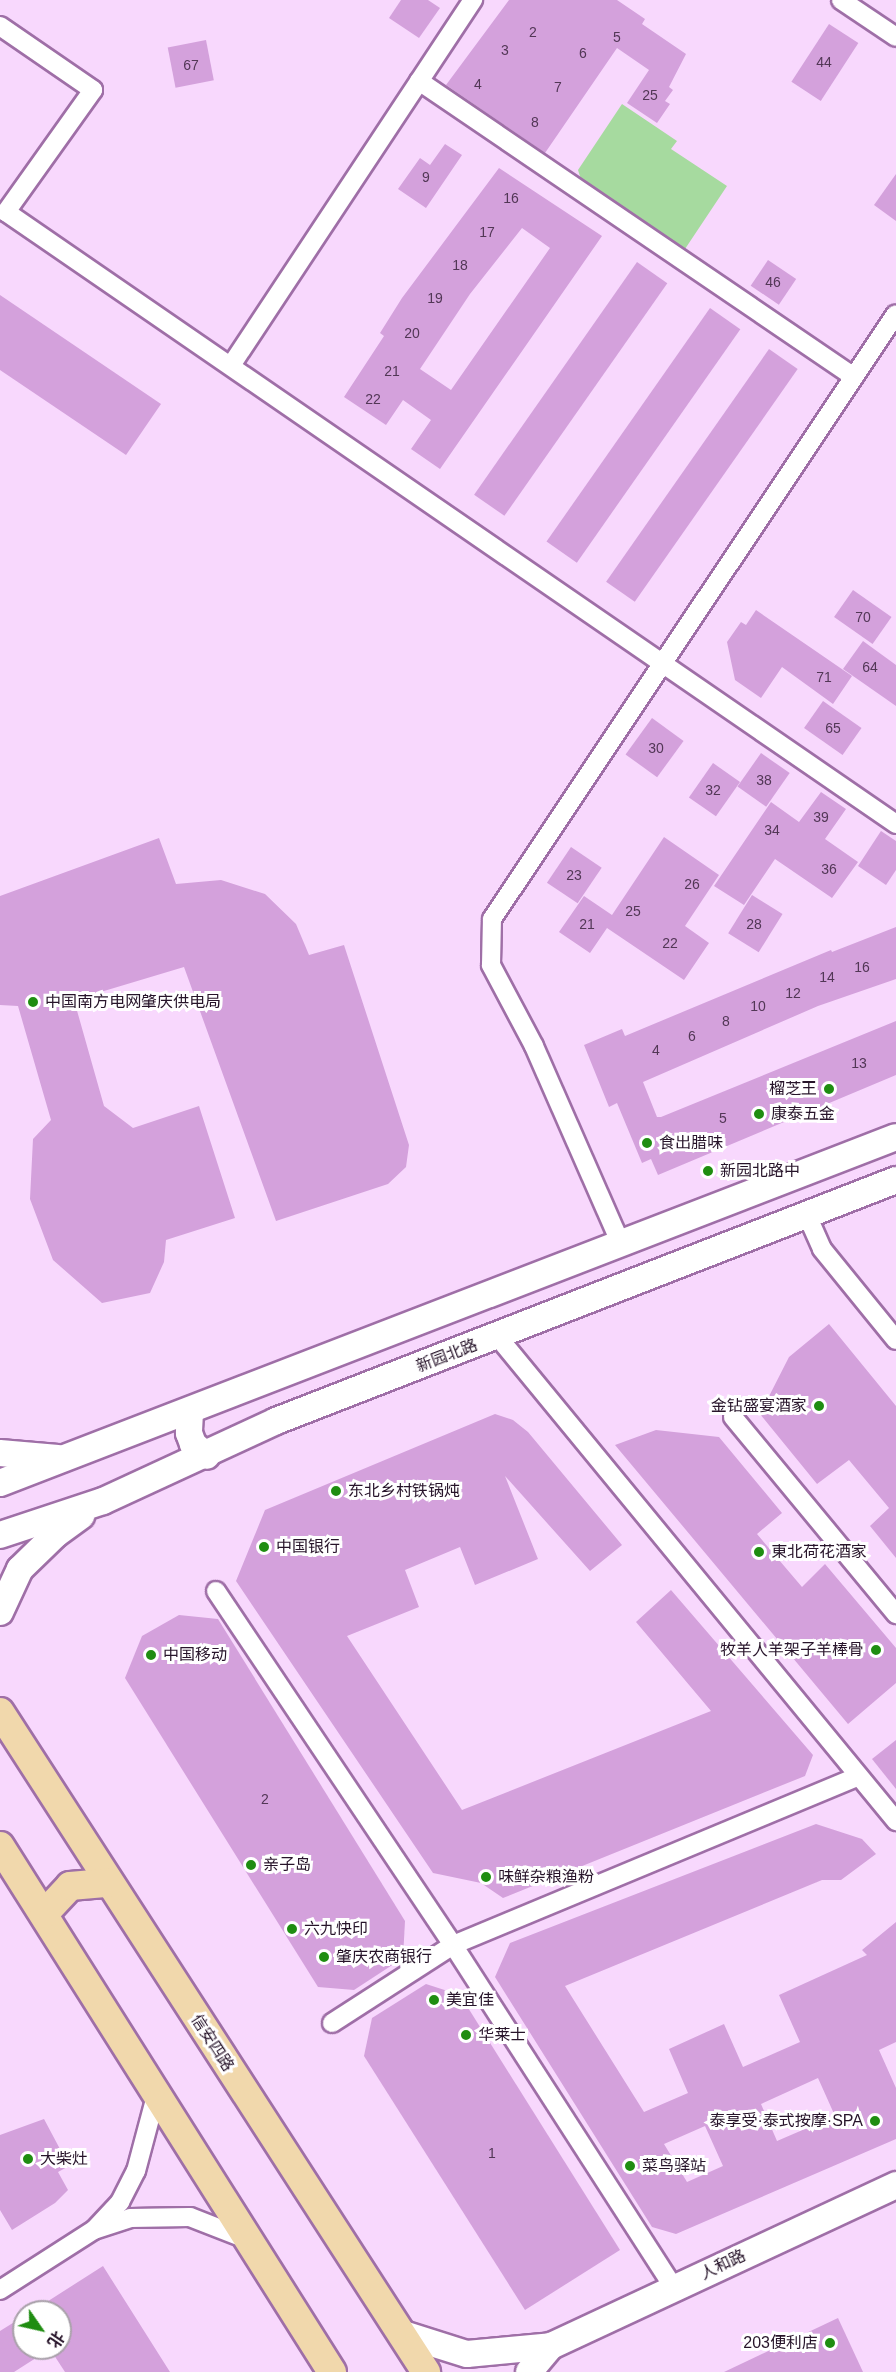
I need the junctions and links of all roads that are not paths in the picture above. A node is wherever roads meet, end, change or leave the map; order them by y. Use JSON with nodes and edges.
{"nodes":[{"id":1,"x":473,"y":0,"type":"edge"},
{"id":2,"x":841,"y":0,"type":"edge"},
{"id":3,"x":0,"y":26,"type":"edge"},
{"id":4,"x":896,"y":37,"type":"edge"},
{"id":5,"x":419,"y":81,"type":"junction"},
{"id":6,"x":896,"y":314,"type":"edge"},
{"id":7,"x":232,"y":364,"type":"junction"},
{"id":8,"x":854,"y":376,"type":"junction"},
{"id":9,"x":663,"y":662,"type":"junction"},
{"id":10,"x":896,"y":824,"type":"edge"},
{"id":11,"x":896,"y":1137,"type":"edge"},
{"id":12,"x":896,"y":1180,"type":"edge"},
{"id":13,"x":807,"y":1215,"type":"junction"},
{"id":14,"x":620,"y":1242,"type":"junction"},
{"id":15,"x":498,"y":1336,"type":"junction"},
{"id":16,"x":896,"y":1340,"type":"edge"},
{"id":17,"x":190,"y":1412,"type":"junction"},
{"id":18,"x":733,"y":1418,"type":"dead end"},
{"id":19,"x":0,"y":1453,"type":"edge"},
{"id":20,"x":207,"y":1456,"type":"junction"},
{"id":21,"x":64,"y":1458,"type":"junction"},
{"id":22,"x":0,"y":1483,"type":"edge"},
{"id":23,"x":104,"y":1501,"type":"junction"},
{"id":24,"x":0,"y":1535,"type":"edge"},
{"id":25,"x":216,"y":1591,"type":"dead end"},
{"id":26,"x":0,"y":1612,"type":"edge"},
{"id":27,"x":896,"y":1614,"type":"edge"},
{"id":28,"x":0,"y":1712,"type":"edge"},
{"id":29,"x":858,"y":1776,"type":"junction"},
{"id":30,"x":896,"y":1821,"type":"edge"},
{"id":31,"x":0,"y":1846,"type":"edge"},
{"id":32,"x":108,"y":1883,"type":"junction"},
{"id":33,"x":45,"y":1914,"type":"junction"},
{"id":34,"x":453,"y":1945,"type":"junction"},
{"id":35,"x":332,"y":2023,"type":"dead end"},
{"id":36,"x":157,"y":2092,"type":"junction"},
{"id":37,"x":896,"y":2185,"type":"edge"},
{"id":38,"x":94,"y":2230,"type":"junction"},
{"id":39,"x":246,"y":2239,"type":"junction"},
{"id":40,"x":674,"y":2288,"type":"junction"},
{"id":41,"x":0,"y":2290,"type":"edge"},
{"id":42,"x":403,"y":2334,"type":"junction"},
{"id":43,"x":551,"y":2346,"type":"junction"},
{"id":44,"x":332,"y":2372,"type":"edge"},
{"id":45,"x":426,"y":2372,"type":"edge"},
{"id":46,"x":529,"y":2372,"type":"edge"}],
"edges":[{"from":1,"to":5,"type":"street"},
{"from":2,"to":4,"type":"street"},
{"from":3,"to":7,"type":"street"},
{"from":5,"to":7,"type":"street"},
{"from":5,"to":8,"type":"street"},
{"from":6,"to":8,"type":"street"},
{"from":7,"to":9,"type":"street"},
{"from":8,"to":9,"type":"street"},
{"from":9,"to":10,"type":"street"},
{"from":9,"to":14,"type":"street"},
{"from":11,"to":14,"type":"main road"},
{"from":12,"to":13,"type":"main road","name":"新园北路"},
{"from":13,"to":15,"type":"main road","name":"新园北路"},
{"from":13,"to":16,"type":"street"},
{"from":14,"to":17,"type":"main road"},
{"from":15,"to":20,"type":"main road","name":"新园北路"},
{"from":15,"to":29,"type":"street"},
{"from":17,"to":20,"type":"main road"},
{"from":17,"to":21,"type":"main road"},
{"from":18,"to":27,"type":"street"},
{"from":19,"to":21,"type":"main road"},
{"from":20,"to":23,"type":"main road","name":"新园北路"},
{"from":21,"to":22,"type":"main road"},
{"from":23,"to":24,"type":"main road","name":"新园北路"},
{"from":23,"to":26,"type":"main road"},
{"from":25,"to":34,"type":"street"},
{"from":28,"to":32,"type":"main road","name":"信安四路"},
{"from":29,"to":30,"type":"street"},
{"from":29,"to":34,"type":"street"},
{"from":31,"to":33,"type":"main road"},
{"from":32,"to":33,"type":"main road"},
{"from":32,"to":42,"type":"main road","name":"信安四路"},
{"from":33,"to":36,"type":"main road"},
{"from":34,"to":35,"type":"street"},
{"from":34,"to":40,"type":"street"},
{"from":36,"to":38,"type":"street"},
{"from":36,"to":39,"type":"main road"},
{"from":37,"to":40,"type":"main road","name":"人和路"},
{"from":38,"to":39,"type":"street"},
{"from":38,"to":41,"type":"street"},
{"from":39,"to":44,"type":"main road"},
{"from":40,"to":43,"type":"main road","name":"人和路"},
{"from":42,"to":43,"type":"main road"},
{"from":42,"to":45,"type":"main road","name":"信安四路"},
{"from":43,"to":46,"type":"main road"}]}
